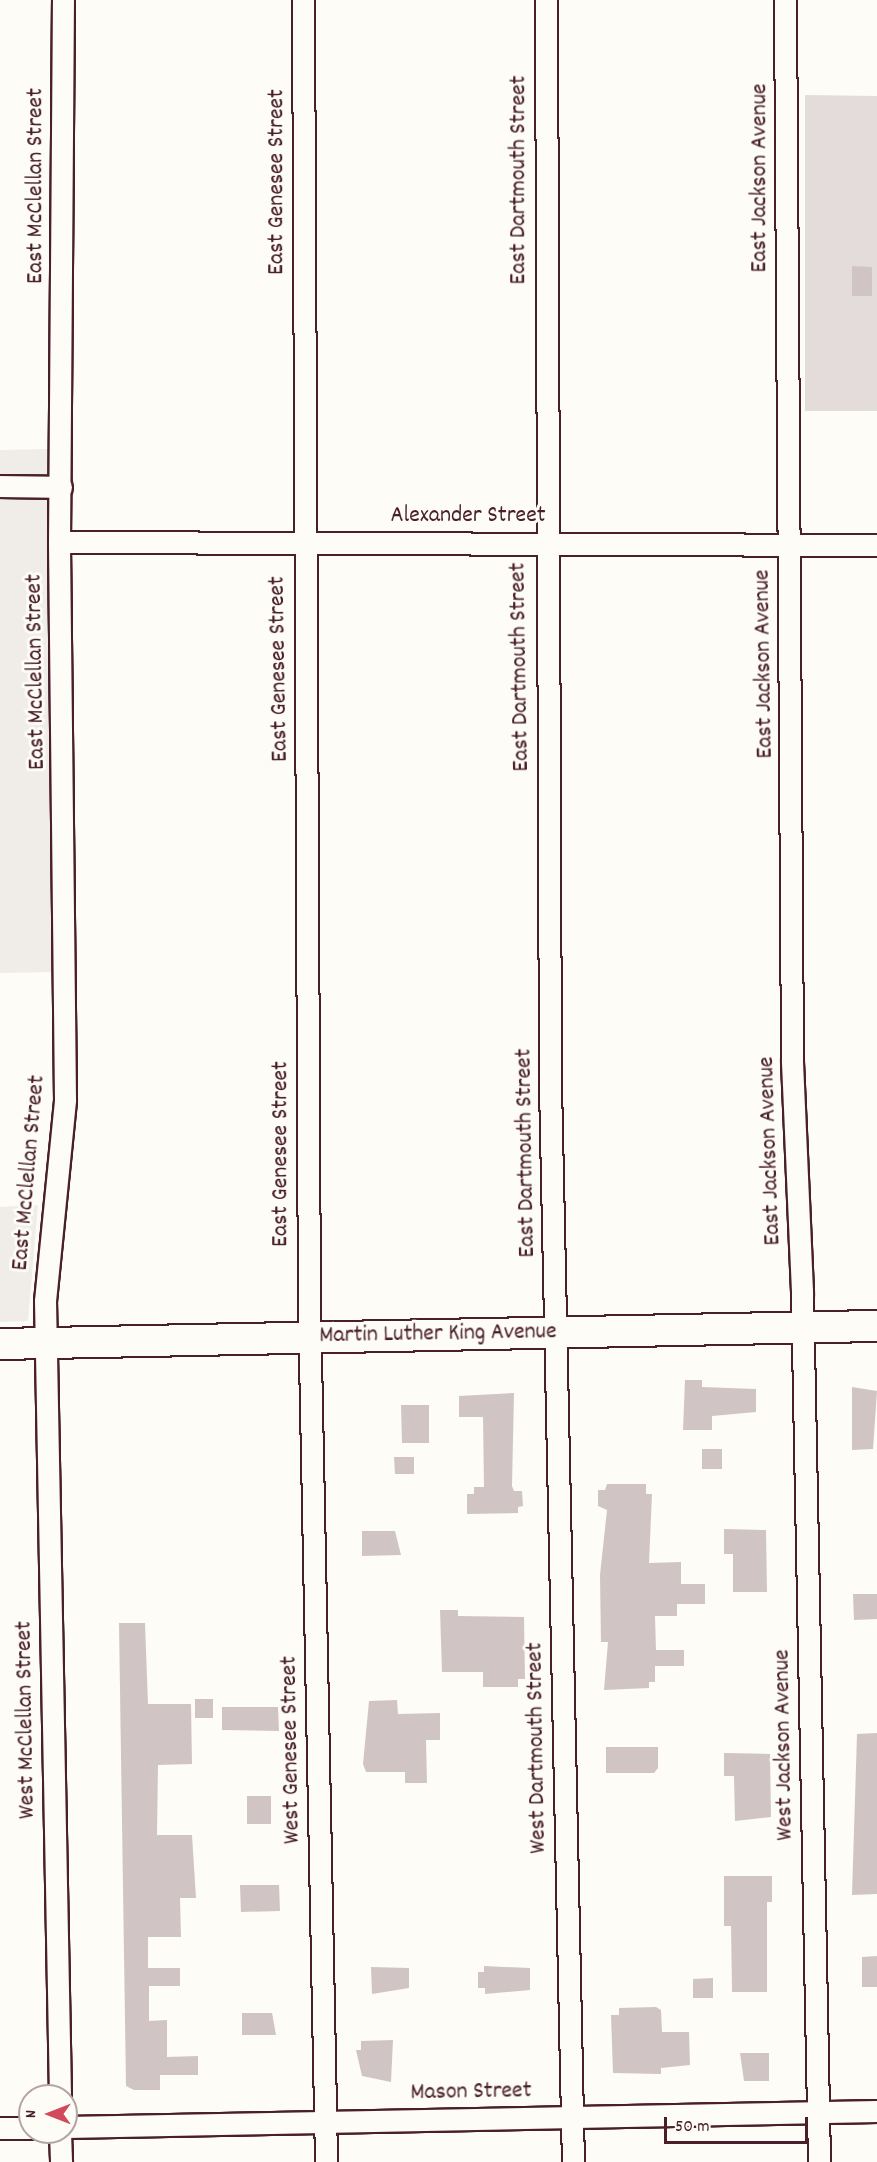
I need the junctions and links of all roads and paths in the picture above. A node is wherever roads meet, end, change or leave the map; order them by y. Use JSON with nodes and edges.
{"nodes":[{"id":1,"x":63,"y":0,"type":"edge"},
{"id":2,"x":303,"y":0,"type":"edge"},
{"id":3,"x":546,"y":0,"type":"edge"},
{"id":4,"x":785,"y":0,"type":"edge"},
{"id":5,"x":0,"y":486,"type":"edge"},
{"id":6,"x":61,"y":487,"type":"junction"},
{"id":7,"x":59,"y":542,"type":"junction"},
{"id":8,"x":304,"y":543,"type":"junction"},
{"id":9,"x":545,"y":543,"type":"junction"},
{"id":10,"x":788,"y":544,"type":"junction"},
{"id":11,"x":877,"y":544,"type":"edge"},
{"id":12,"x":877,"y":1326,"type":"edge"},
{"id":13,"x":802,"y":1328,"type":"junction"},
{"id":14,"x":556,"y":1333,"type":"junction"},
{"id":15,"x":309,"y":1336,"type":"junction"},
{"id":16,"x":45,"y":1343,"type":"junction"},
{"id":17,"x":0,"y":1344,"type":"edge"},
{"id":18,"x":60,"y":2084,"type":"edge"},
{"id":19,"x":877,"y":2111,"type":"edge"},
{"id":20,"x":818,"y":2112,"type":"junction"},
{"id":21,"x":572,"y":2116,"type":"junction"},
{"id":22,"x":325,"y":2121,"type":"junction"},
{"id":23,"x":78,"y":2127,"type":"edge"},
{"id":24,"x":0,"y":2128,"type":"edge"},
{"id":25,"x":18,"y":2128,"type":"edge"},
{"id":26,"x":60,"y":2144,"type":"edge"},
{"id":27,"x":61,"y":2162,"type":"edge"},
{"id":28,"x":326,"y":2162,"type":"edge"},
{"id":29,"x":573,"y":2162,"type":"edge"},
{"id":30,"x":819,"y":2162,"type":"edge"}],
"edges":[{"from":1,"to":6,"type":"street","name":"East McClellan Street"},
{"from":2,"to":8,"type":"street","name":"East Genesee Street"},
{"from":3,"to":9,"type":"street","name":"East Dartmouth Street"},
{"from":4,"to":10,"type":"street","name":"East Jackson Avenue"},
{"from":5,"to":6,"type":"street"},
{"from":6,"to":7,"type":"street","name":"East McClellan Street"},
{"from":7,"to":8,"type":"street","name":"Alexander Street"},
{"from":7,"to":16,"type":"street","name":"East McClellan Street"},
{"from":8,"to":9,"type":"street","name":"Alexander Street"},
{"from":8,"to":15,"type":"street","name":"East Genesee Street"},
{"from":9,"to":10,"type":"street","name":"Alexander Street"},
{"from":9,"to":14,"type":"street","name":"East Dartmouth Street"},
{"from":10,"to":11,"type":"street","name":"Alexander Street"},
{"from":10,"to":13,"type":"street","name":"East Jackson Avenue"},
{"from":12,"to":13,"type":"street","name":"Martin Luther King Avenue"},
{"from":13,"to":14,"type":"street","name":"Martin Luther King Avenue"},
{"from":13,"to":20,"type":"street","name":"West Jackson Avenue"},
{"from":14,"to":15,"type":"street","name":"Martin Luther King Avenue"},
{"from":14,"to":21,"type":"street","name":"West Dartmouth Street"},
{"from":15,"to":16,"type":"street","name":"Martin Luther King Avenue"},
{"from":15,"to":22,"type":"street","name":"West Genesee Street"},
{"from":16,"to":17,"type":"street","name":"Martin Luther King Avenue"},
{"from":16,"to":18,"type":"street","name":"West McClellan Street"},
{"from":19,"to":20,"type":"street","name":"Mason Street"},
{"from":20,"to":21,"type":"street","name":"Mason Street"},
{"from":20,"to":30,"type":"street","name":"West Jackson Avenue"},
{"from":21,"to":22,"type":"street","name":"Mason Street"},
{"from":21,"to":29,"type":"street","name":"West Dartmouth Street"},
{"from":22,"to":23,"type":"street","name":"Mason Street"},
{"from":22,"to":28,"type":"street","name":"West Genesee Street"},
{"from":24,"to":25,"type":"street"},
{"from":26,"to":27,"type":"street"}]}
